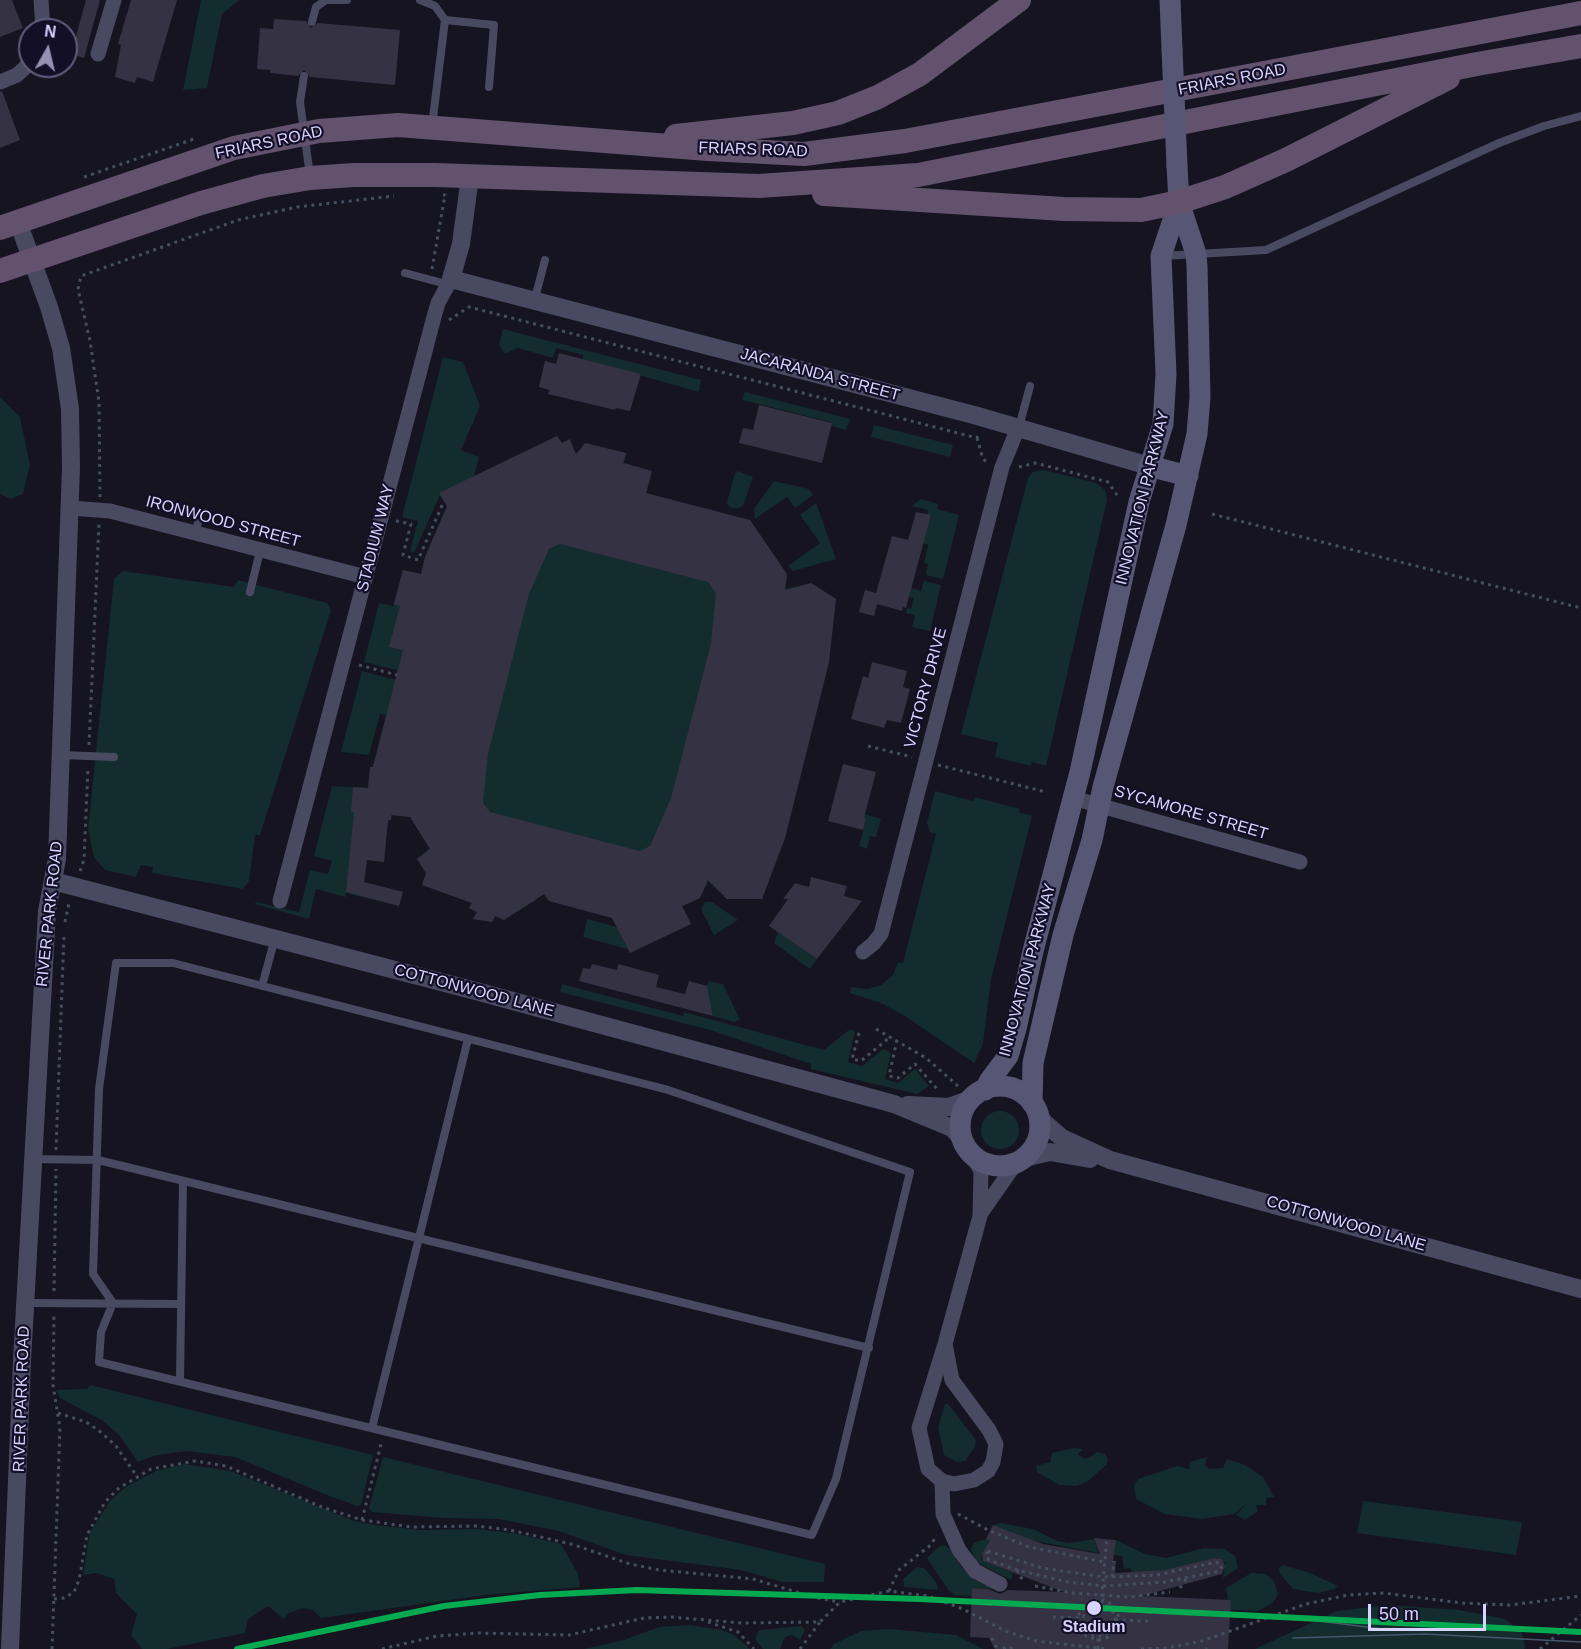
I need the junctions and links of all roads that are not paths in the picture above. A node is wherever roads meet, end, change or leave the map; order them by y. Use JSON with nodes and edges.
{"nodes":[{"id":1,"x":41,"y":0,"type":"edge"},
{"id":2,"x":114,"y":0,"type":"edge"},
{"id":3,"x":347,"y":0,"type":"edge"},
{"id":4,"x":420,"y":0,"type":"edge"},
{"id":5,"x":1019,"y":0,"type":"edge"},
{"id":6,"x":1170,"y":0,"type":"edge"},
{"id":7,"x":1581,"y":13,"type":"edge"},
{"id":8,"x":42,"y":18,"type":"edge"},
{"id":9,"x":445,"y":20,"type":"junction"},
{"id":10,"x":312,"y":22,"type":"dead end"},
{"id":11,"x":1581,"y":46,"type":"edge"},
{"id":12,"x":98,"y":54,"type":"dead end"},
{"id":13,"x":1477,"y":64,"type":"junction"},
{"id":14,"x":18,"y":74,"type":"edge"},
{"id":15,"x":304,"y":76,"type":"dead end"},
{"id":16,"x":0,"y":82,"type":"edge"},
{"id":17,"x":489,"y":87,"type":"dead end"},
{"id":18,"x":1581,"y":116,"type":"edge"},
{"id":19,"x":432,"y":128,"type":"junction"},
{"id":20,"x":305,"y":133,"type":"junction"},
{"id":21,"x":618,"y":142,"type":"junction"},
{"id":22,"x":470,"y":177,"type":"junction"},
{"id":23,"x":310,"y":178,"type":"junction"},
{"id":24,"x":759,"y":186,"type":"junction"},
{"id":25,"x":1179,"y":202,"type":"junction"},
{"id":26,"x":9,"y":225,"type":"edge"},
{"id":27,"x":1196,"y":254,"type":"junction"},
{"id":28,"x":1161,"y":256,"type":"junction"},
{"id":29,"x":33,"y":260,"type":"junction"},
{"id":30,"x":545,"y":260,"type":"dead end"},
{"id":31,"x":0,"y":271,"type":"edge"},
{"id":32,"x":405,"y":273,"type":"dead end"},
{"id":33,"x":450,"y":282,"type":"junction"},
{"id":34,"x":534,"y":302,"type":"junction"},
{"id":35,"x":1030,"y":386,"type":"dead end"},
{"id":36,"x":1018,"y":428,"type":"junction"},
{"id":37,"x":1149,"y":466,"type":"junction"},
{"id":38,"x":1188,"y":476,"type":"junction"},
{"id":39,"x":70,"y":508,"type":"junction"},
{"id":40,"x":200,"y":515,"type":"dead end"},
{"id":41,"x":195,"y":534,"type":"junction"},
{"id":42,"x":260,"y":551,"type":"junction"},
{"id":43,"x":366,"y":577,"type":"junction"},
{"id":44,"x":250,"y":592,"type":"dead end"},
{"id":45,"x":61,"y":755,"type":"junction"},
{"id":46,"x":114,"y":757,"type":"dead end"},
{"id":47,"x":1073,"y":798,"type":"junction"},
{"id":48,"x":1099,"y":806,"type":"junction"},
{"id":49,"x":1300,"y":862,"type":"dead end"},
{"id":50,"x":53,"y":881,"type":"junction"},
{"id":51,"x":280,"y":901,"type":"dead end"},
{"id":52,"x":275,"y":938,"type":"junction"},
{"id":53,"x":863,"y":952,"type":"dead end"},
{"id":54,"x":262,"y":986,"type":"junction"},
{"id":55,"x":468,"y":1039,"type":"junction"},
{"id":56,"x":972,"y":1092,"type":"junction"},
{"id":57,"x":894,"y":1104,"type":"junction"},
{"id":58,"x":1036,"y":1110,"type":"junction"},
{"id":59,"x":967,"y":1147,"type":"junction"},
{"id":60,"x":33,"y":1159,"type":"junction"},
{"id":61,"x":98,"y":1160,"type":"junction"},
{"id":62,"x":1020,"y":1160,"type":"junction"},
{"id":63,"x":1110,"y":1160,"type":"junction"},
{"id":64,"x":183,"y":1181,"type":"junction"},
{"id":65,"x":980,"y":1216,"type":"junction"},
{"id":66,"x":419,"y":1238,"type":"junction"},
{"id":67,"x":1581,"y":1289,"type":"edge"},
{"id":68,"x":26,"y":1303,"type":"junction"},
{"id":69,"x":112,"y":1303,"type":"junction"},
{"id":70,"x":181,"y":1304,"type":"junction"},
{"id":71,"x":945,"y":1344,"type":"junction"},
{"id":72,"x":869,"y":1348,"type":"junction"},
{"id":73,"x":180,"y":1382,"type":"junction"},
{"id":74,"x":372,"y":1428,"type":"junction"},
{"id":75,"x":942,"y":1481,"type":"junction"},
{"id":76,"x":1000,"y":1584,"type":"dead end"},
{"id":77,"x":10,"y":1649,"type":"edge"}],
"edges":[{"from":1,"to":8,"type":"street"},
{"from":2,"to":12,"type":"street"},
{"from":3,"to":10,"type":"lane"},
{"from":4,"to":9,"type":"lane"},
{"from":5,"to":21,"type":"highway"},
{"from":6,"to":25,"type":"main road","bridge":true},
{"from":7,"to":21,"type":"highway","name":"FRIARS ROAD"},
{"from":9,"to":17,"type":"lane"},
{"from":9,"to":19,"type":"lane"},
{"from":11,"to":13,"type":"highway","name":"FRIARS ROAD"},
{"from":13,"to":24,"type":"highway","name":"FRIARS ROAD"},
{"from":13,"to":25,"type":"highway"},
{"from":14,"to":16,"type":"street"},
{"from":15,"to":20,"type":"lane"},
{"from":18,"to":27,"type":"lane"},
{"from":19,"to":20,"type":"highway","name":"FRIARS ROAD"},
{"from":19,"to":21,"type":"highway","name":"FRIARS ROAD"},
{"from":20,"to":23,"type":"lane"},
{"from":20,"to":26,"type":"highway","name":"FRIARS ROAD"},
{"from":22,"to":23,"type":"highway","name":"FRIARS ROAD"},
{"from":22,"to":24,"type":"highway","name":"FRIARS ROAD"},
{"from":22,"to":33,"type":"street","name":"STADIUM WAY"},
{"from":23,"to":29,"type":"highway","name":"FRIARS ROAD"},
{"from":24,"to":25,"type":"highway"},
{"from":25,"to":27,"type":"main road","name":"INNOVATION PARKWAY"},
{"from":25,"to":28,"type":"main road","name":"INNOVATION PARKWAY"},
{"from":26,"to":29,"type":"street","name":"RIVER PARK ROAD"},
{"from":27,"to":28,"type":"lane"},
{"from":27,"to":38,"type":"main road","name":"INNOVATION PARKWAY"},
{"from":28,"to":37,"type":"main road","name":"INNOVATION PARKWAY"},
{"from":29,"to":31,"type":"highway","name":"FRIARS ROAD"},
{"from":29,"to":39,"type":"street","name":"RIVER PARK ROAD"},
{"from":30,"to":34,"type":"lane"},
{"from":32,"to":33,"type":"lane"},
{"from":33,"to":34,"type":"street","name":"JACARANDA STREET"},
{"from":33,"to":43,"type":"street","name":"STADIUM WAY"},
{"from":34,"to":36,"type":"street","name":"JACARANDA STREET"},
{"from":35,"to":36,"type":"lane"},
{"from":36,"to":37,"type":"street","name":"JACARANDA STREET"},
{"from":36,"to":53,"type":"street","name":"VICTORY DRIVE"},
{"from":37,"to":38,"type":"main road","name":"JACARANDA STREET"},
{"from":37,"to":47,"type":"main road","name":"INNOVATION PARKWAY"},
{"from":38,"to":48,"type":"main road","name":"INNOVATION PARKWAY"},
{"from":39,"to":41,"type":"street","name":"IRONWOOD STREET"},
{"from":39,"to":45,"type":"street","name":"RIVER PARK ROAD"},
{"from":40,"to":41,"type":"lane"},
{"from":41,"to":42,"type":"street","name":"IRONWOOD STREET"},
{"from":42,"to":43,"type":"street","name":"IRONWOOD STREET"},
{"from":42,"to":44,"type":"lane"},
{"from":43,"to":51,"type":"street","name":"STADIUM WAY"},
{"from":45,"to":46,"type":"lane"},
{"from":45,"to":50,"type":"street","name":"RIVER PARK ROAD"},
{"from":47,"to":48,"type":"street","name":"SYCAMORE STREET"},
{"from":47,"to":56,"type":"main road","name":"INNOVATION PARKWAY"},
{"from":48,"to":49,"type":"street","name":"SYCAMORE STREET"},
{"from":48,"to":58,"type":"main road","name":"INNOVATION PARKWAY"},
{"from":50,"to":52,"type":"street","name":"COTTONWOOD LANE"},
{"from":50,"to":60,"type":"street","name":"RIVER PARK ROAD"},
{"from":52,"to":54,"type":"lane"},
{"from":52,"to":57,"type":"street","name":"COTTONWOOD LANE"},
{"from":54,"to":55,"type":"lane"},
{"from":54,"to":61,"type":"lane"},
{"from":55,"to":66,"type":"lane"},
{"from":55,"to":72,"type":"lane"},
{"from":56,"to":57,"type":"street","name":"COTTONWOOD LANE"},
{"from":56,"to":58,"type":"main road"},
{"from":56,"to":59,"type":"main road","name":"INNOVATION PARKWAY"},
{"from":57,"to":59,"type":"street","name":"COTTONWOOD LANE"},
{"from":58,"to":62,"type":"main road","name":"INNOVATION PARKWAY"},
{"from":58,"to":63,"type":"street","name":"COTTONWOOD LANE"},
{"from":59,"to":62,"type":"main road"},
{"from":59,"to":65,"type":"street","name":"INNOVATION PARKWAY"},
{"from":60,"to":61,"type":"lane"},
{"from":60,"to":68,"type":"street","name":"RIVER PARK ROAD"},
{"from":61,"to":64,"type":"lane"},
{"from":61,"to":69,"type":"lane"},
{"from":62,"to":63,"type":"street","name":"COTTONWOOD LANE"},
{"from":62,"to":65,"type":"street","name":"INNOVATION PARKWAY"},
{"from":63,"to":67,"type":"street","name":"COTTONWOOD LANE"},
{"from":64,"to":66,"type":"lane"},
{"from":64,"to":70,"type":"lane"},
{"from":65,"to":71,"type":"street","name":"INNOVATION PARKWAY"},
{"from":66,"to":72,"type":"lane"},
{"from":66,"to":74,"type":"lane"},
{"from":68,"to":69,"type":"lane"},
{"from":68,"to":77,"type":"street","name":"RIVER PARK ROAD"},
{"from":69,"to":70,"type":"lane"},
{"from":69,"to":73,"type":"lane"},
{"from":70,"to":73,"type":"lane"},
{"from":71,"to":75,"type":"street","name":"INNOVATION PARKWAY"},
{"from":71,"to":75,"type":"street","name":"INNOVATION PARKWAY"},
{"from":72,"to":74,"type":"lane"},
{"from":73,"to":74,"type":"lane"},
{"from":75,"to":76,"type":"street"}]}
